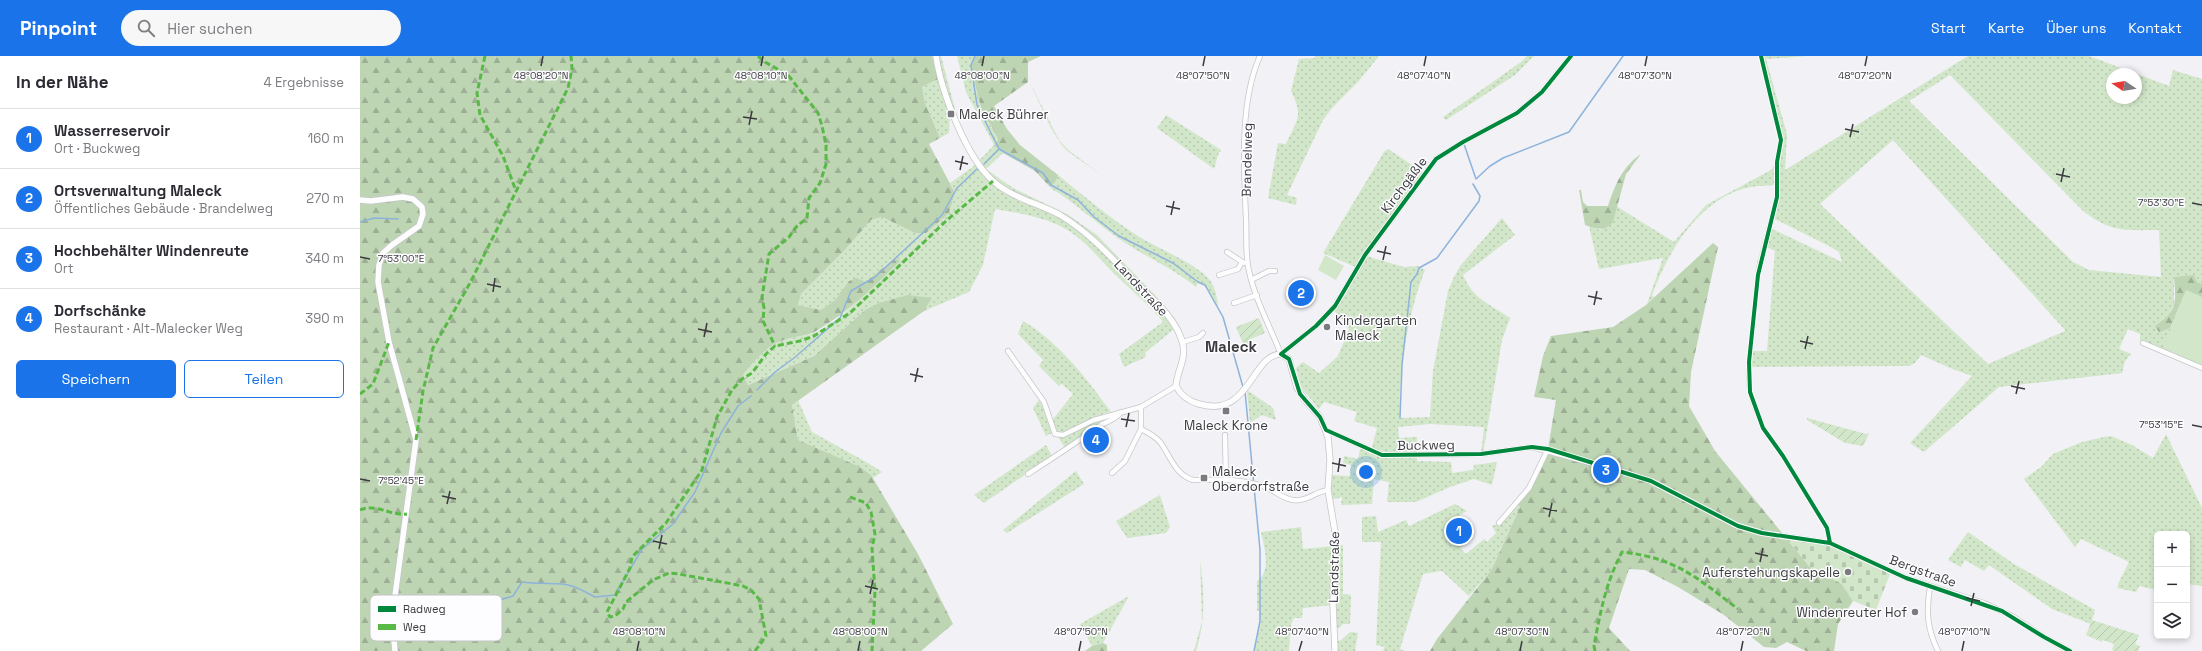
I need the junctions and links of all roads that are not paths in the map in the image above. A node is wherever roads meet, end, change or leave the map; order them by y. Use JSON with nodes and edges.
{"nodes":[{"id":1,"x":936,"y":56,"type":"edge"},
{"id":2,"x":1260,"y":56,"type":"edge"},
{"id":3,"x":1571,"y":56,"type":"edge"},
{"id":4,"x":360,"y":200,"type":"edge"},
{"id":5,"x":1227,"y":252,"type":"dead end"},
{"id":6,"x":1242,"y":262,"type":"junction"},
{"id":7,"x":1248,"y":265,"type":"junction"},
{"id":8,"x":1275,"y":271,"type":"dead end"},
{"id":9,"x":1219,"y":275,"type":"dead end"},
{"id":10,"x":1251,"y":280,"type":"junction"},
{"id":11,"x":1257,"y":295,"type":"junction"},
{"id":12,"x":1234,"y":303,"type":"dead end"},
{"id":13,"x":1204,"y":333,"type":"dead end"},
{"id":14,"x":1183,"y":342,"type":"junction"},
{"id":15,"x":2143,"y":343,"type":"dead end"},
{"id":16,"x":1008,"y":351,"type":"dead end"},
{"id":17,"x":1281,"y":354,"type":"junction"},
{"id":18,"x":2202,"y":368,"type":"edge"},
{"id":19,"x":1176,"y":386,"type":"junction"},
{"id":20,"x":1142,"y":407,"type":"junction"},
{"id":21,"x":1122,"y":412,"type":"junction"},
{"id":22,"x":1141,"y":429,"type":"junction"},
{"id":23,"x":1326,"y":430,"type":"junction"},
{"id":24,"x":1225,"y":434,"type":"dead end"},
{"id":25,"x":1548,"y":449,"type":"junction"},
{"id":26,"x":1028,"y":474,"type":"dead end"},
{"id":27,"x":1112,"y":474,"type":"dead end"},
{"id":28,"x":1226,"y":479,"type":"junction"},
{"id":29,"x":1328,"y":490,"type":"junction"},
{"id":30,"x":1499,"y":523,"type":"dead end"},
{"id":31,"x":1930,"y":587,"type":"junction"},
{"id":32,"x":395,"y":595,"type":"edge"},
{"id":33,"x":394,"y":641,"type":"edge"},
{"id":34,"x":395,"y":651,"type":"edge"},
{"id":35,"x":1335,"y":651,"type":"edge"},
{"id":36,"x":1938,"y":651,"type":"edge"},
{"id":37,"x":2070,"y":651,"type":"edge"}],
"edges":[{"from":1,"to":14,"type":"street","name":"Landstraße"},
{"from":2,"to":7,"type":"street","name":"Brandelweg"},
{"from":3,"to":17,"type":"street","name":"Kirchgäßle"},
{"from":4,"to":32,"type":"street"},
{"from":5,"to":6,"type":"street"},
{"from":6,"to":7,"type":"street"},
{"from":6,"to":9,"type":"street"},
{"from":7,"to":10,"type":"street","name":"Brandelweg"},
{"from":8,"to":10,"type":"street"},
{"from":10,"to":11,"type":"street","name":"Brandelweg"},
{"from":11,"to":12,"type":"street"},
{"from":11,"to":17,"type":"street","name":"Brandelweg"},
{"from":13,"to":14,"type":"street"},
{"from":14,"to":19,"type":"street"},
{"from":15,"to":18,"type":"street"},
{"from":16,"to":21,"type":"street"},
{"from":17,"to":19,"type":"street"},
{"from":17,"to":23,"type":"street","name":"Landstraße"},
{"from":19,"to":20,"type":"street"},
{"from":20,"to":21,"type":"street"},
{"from":20,"to":22,"type":"street"},
{"from":21,"to":26,"type":"street"},
{"from":22,"to":27,"type":"street"},
{"from":22,"to":28,"type":"street"},
{"from":23,"to":25,"type":"street","name":"Buckweg"},
{"from":23,"to":29,"type":"street","name":"Landstraße"},
{"from":24,"to":28,"type":"street"},
{"from":25,"to":30,"type":"street"},
{"from":25,"to":31,"type":"street","name":"Bergstraße"},
{"from":28,"to":29,"type":"street"},
{"from":29,"to":35,"type":"street","name":"Landstraße"},
{"from":31,"to":36,"type":"street"},
{"from":31,"to":37,"type":"street","name":"Bergstraße"},
{"from":33,"to":34,"type":"street"}]}
